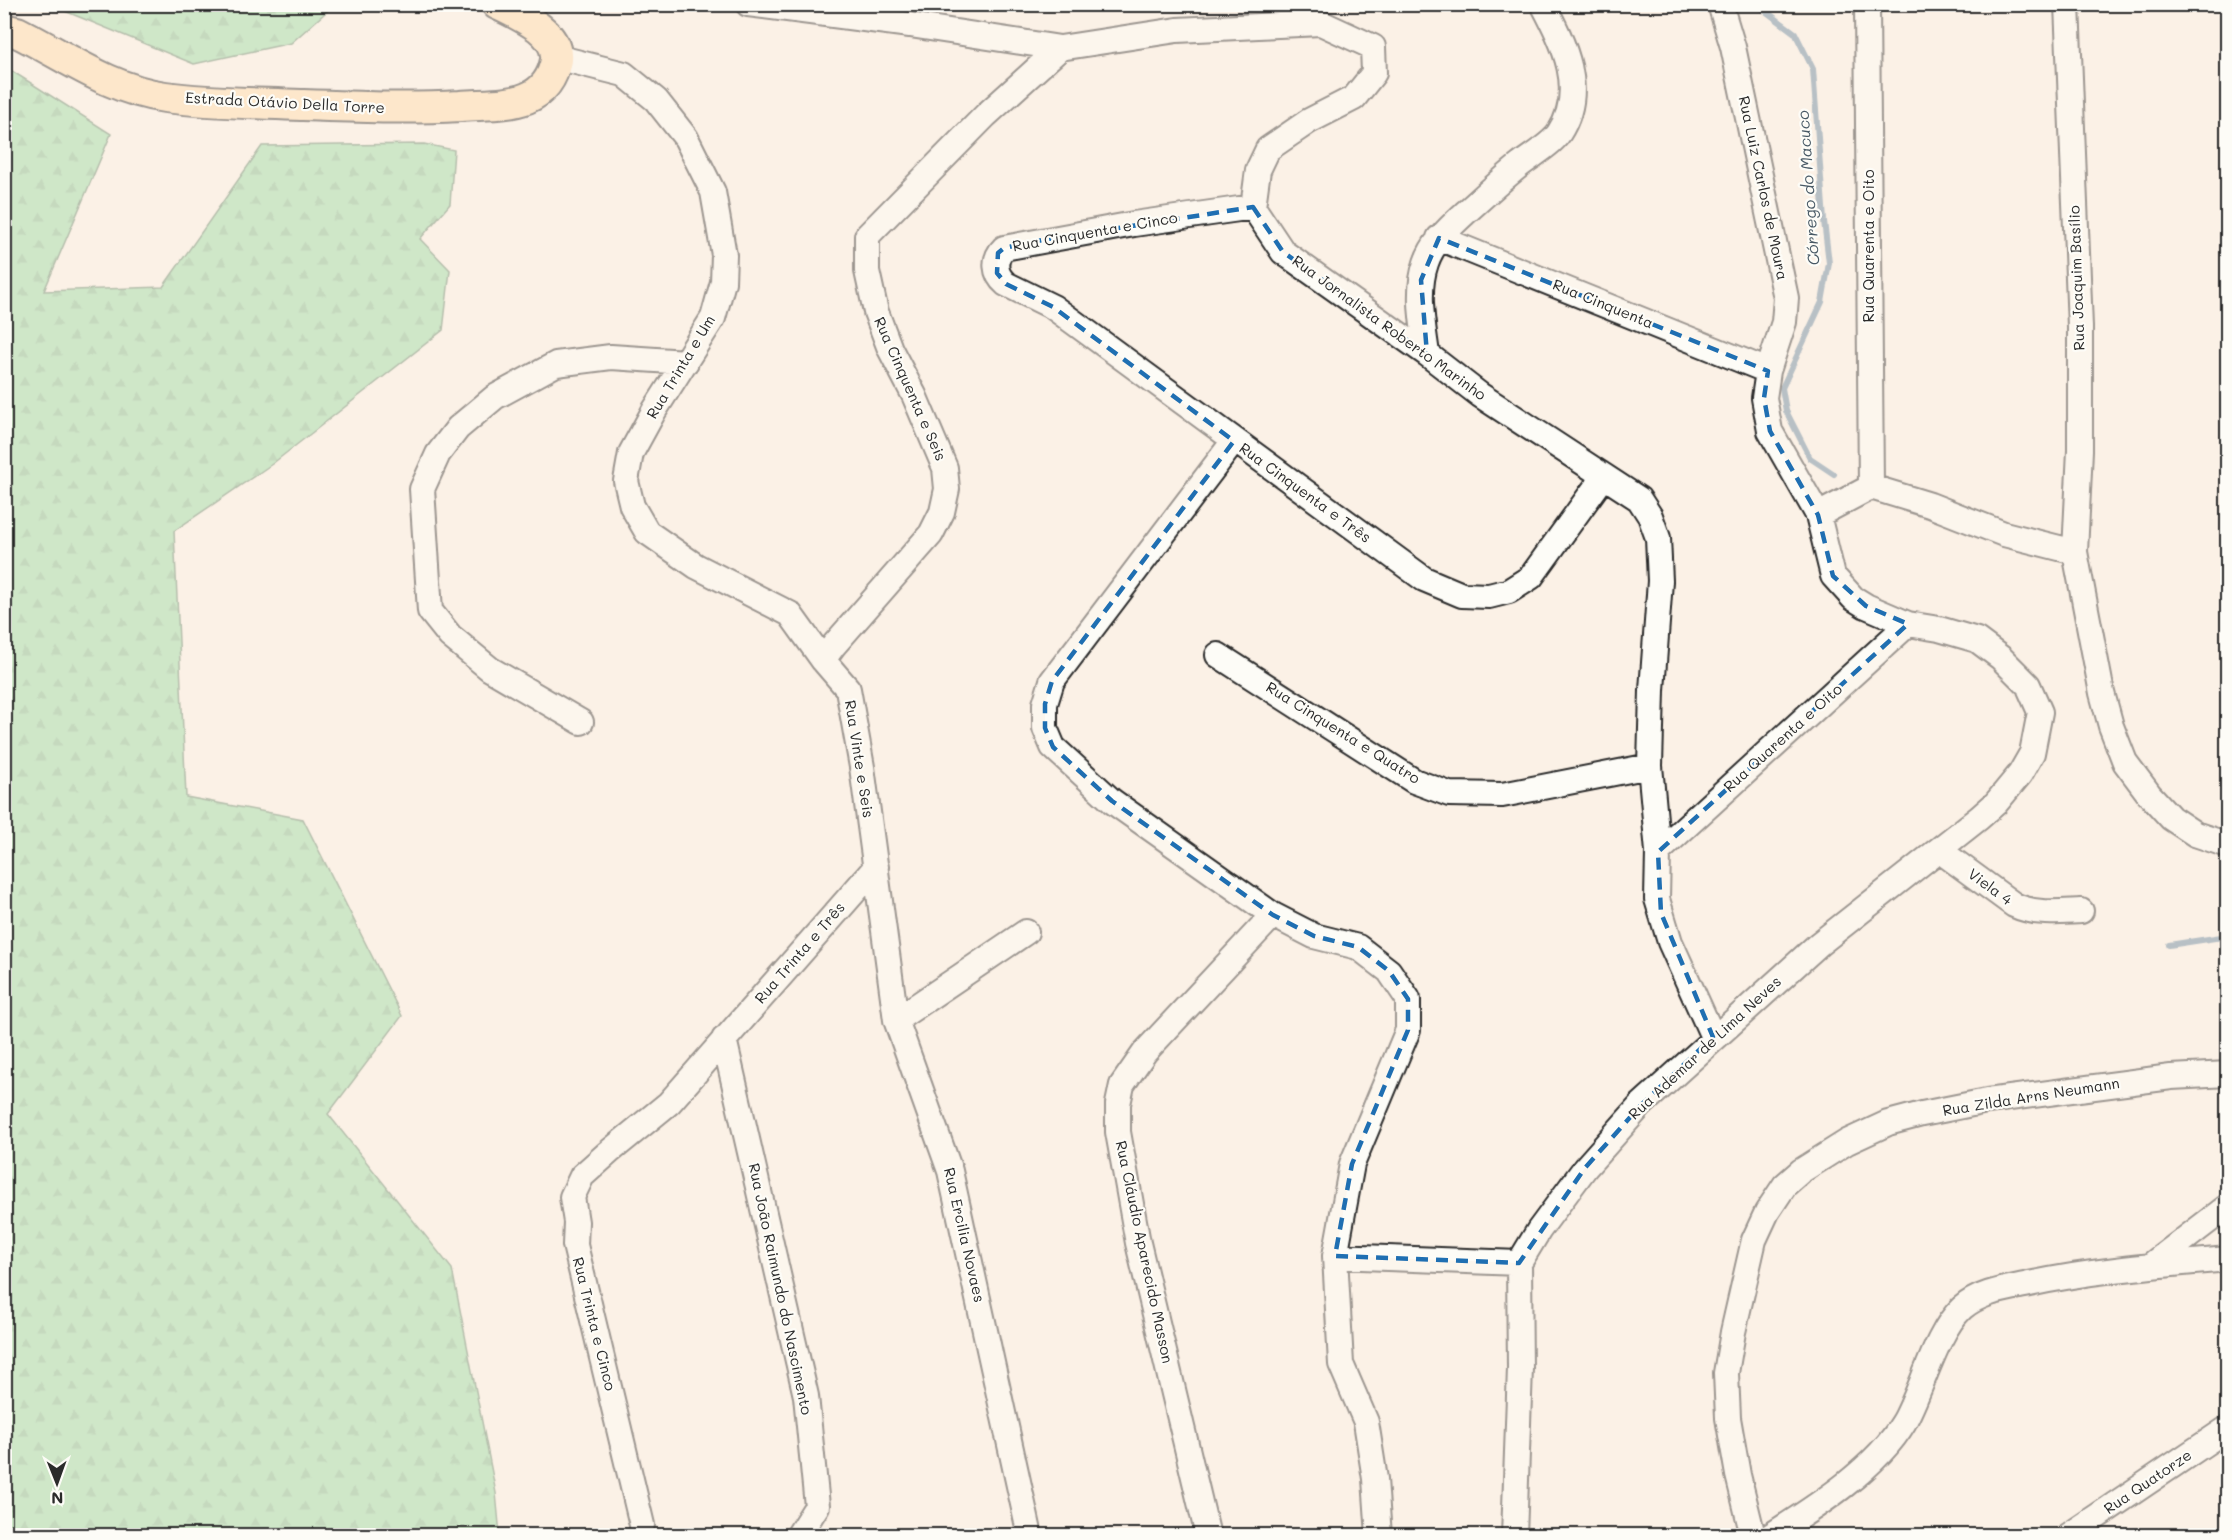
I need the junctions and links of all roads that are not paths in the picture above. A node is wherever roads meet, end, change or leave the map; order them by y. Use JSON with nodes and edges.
{"nodes":[{"id":1,"x":497,"y":4,"type":"edge"},
{"id":2,"x":748,"y":4,"type":"edge"},
{"id":3,"x":1543,"y":4,"type":"edge"},
{"id":4,"x":1720,"y":4,"type":"edge"},
{"id":5,"x":1867,"y":4,"type":"edge"},
{"id":6,"x":2067,"y":4,"type":"edge"},
{"id":7,"x":4,"y":29,"type":"edge"},
{"id":8,"x":1060,"y":48,"type":"junction"},
{"id":9,"x":556,"y":57,"type":"junction"},
{"id":10,"x":1253,"y":207,"type":"junction"},
{"id":11,"x":1439,"y":238,"type":"junction"},
{"id":12,"x":1427,"y":354,"type":"junction"},
{"id":13,"x":686,"y":362,"type":"junction"},
{"id":14,"x":1768,"y":371,"type":"junction"},
{"id":15,"x":1234,"y":441,"type":"junction"},
{"id":16,"x":1604,"y":476,"type":"junction"},
{"id":17,"x":1871,"y":487,"type":"junction"},
{"id":18,"x":1818,"y":515,"type":"junction"},
{"id":19,"x":2074,"y":552,"type":"junction"},
{"id":20,"x":1908,"y":624,"type":"junction"},
{"id":21,"x":1218,"y":656,"type":"dead end"},
{"id":22,"x":823,"y":660,"type":"junction"},
{"id":23,"x":581,"y":723,"type":"dead end"},
{"id":24,"x":1650,"y":766,"type":"junction"},
{"id":25,"x":2228,"y":845,"type":"edge"},
{"id":26,"x":1938,"y":850,"type":"junction"},
{"id":27,"x":1658,"y":852,"type":"junction"},
{"id":28,"x":876,"y":867,"type":"junction"},
{"id":29,"x":2081,"y":911,"type":"dead end"},
{"id":30,"x":1273,"y":915,"type":"junction"},
{"id":31,"x":1026,"y":932,"type":"dead end"},
{"id":32,"x":896,"y":1020,"type":"junction"},
{"id":33,"x":1713,"y":1037,"type":"junction"},
{"id":34,"x":724,"y":1039,"type":"junction"},
{"id":35,"x":2228,"y":1074,"type":"edge"},
{"id":36,"x":2228,"y":1206,"type":"edge"},
{"id":37,"x":1335,"y":1256,"type":"junction"},
{"id":38,"x":2228,"y":1259,"type":"edge"},
{"id":39,"x":1519,"y":1263,"type":"junction"},
{"id":40,"x":2151,"y":1265,"type":"junction"},
{"id":41,"x":2228,"y":1428,"type":"edge"},
{"id":42,"x":642,"y":1525,"type":"dead end"},
{"id":43,"x":798,"y":1536,"type":"edge"},
{"id":44,"x":1030,"y":1536,"type":"edge"},
{"id":45,"x":1208,"y":1536,"type":"edge"},
{"id":46,"x":1379,"y":1536,"type":"edge"},
{"id":47,"x":1514,"y":1536,"type":"edge"},
{"id":48,"x":1753,"y":1536,"type":"edge"},
{"id":49,"x":1770,"y":1536,"type":"edge"},
{"id":50,"x":2068,"y":1536,"type":"edge"}],
"edges":[{"from":1,"to":9,"type":"main road"},
{"from":2,"to":8,"type":"street"},
{"from":3,"to":11,"type":"street"},
{"from":4,"to":14,"type":"street","name":"Rua Luiz Carlos de Moura"},
{"from":5,"to":17,"type":"street","name":"Rua Quarenta e Oito"},
{"from":6,"to":19,"type":"street","name":"Rua Joaquim Basílio"},
{"from":7,"to":9,"type":"main road","name":"Estrada Otávio Della Torre"},
{"from":8,"to":10,"type":"street"},
{"from":8,"to":22,"type":"street","name":"Rua Cinquenta e Seis"},
{"from":9,"to":13,"type":"street","name":"Rua Trinta e Um"},
{"from":10,"to":12,"type":"street","name":"Rua Jornalista Roberto Marinho"},
{"from":10,"to":15,"type":"street","name":"Rua Cinquenta e Cinco"},
{"from":11,"to":12,"type":"street"},
{"from":11,"to":14,"type":"street","name":"Rua Cinquenta"},
{"from":12,"to":16,"type":"street","name":"Rua Jornalista Roberto Marinho"},
{"from":13,"to":22,"type":"street","name":"Rua Trinta e Um"},
{"from":13,"to":23,"type":"street"},
{"from":14,"to":18,"type":"street","name":"Rua Luiz Carlos de Moura"},
{"from":15,"to":16,"type":"street","name":"Rua Cinquenta e Três"},
{"from":15,"to":30,"type":"street","name":"Rua Cinquenta e Três"},
{"from":16,"to":24,"type":"street","name":"Rua Jornalista Roberto Marinho"},
{"from":17,"to":18,"type":"street"},
{"from":17,"to":19,"type":"street"},
{"from":18,"to":20,"type":"street","name":"Rua Luiz Carlos de Moura"},
{"from":19,"to":25,"type":"street","name":"Rua Joaquim Basílio"},
{"from":20,"to":26,"type":"street","name":"Rua Ademar de Lima Neves"},
{"from":20,"to":27,"type":"street","name":"Rua Quarenta e Oito"},
{"from":21,"to":24,"type":"street","name":"Rua Cinquenta e Quatro"},
{"from":22,"to":28,"type":"street","name":"Rua Vinte e Seis"},
{"from":24,"to":27,"type":"street","name":"Rua Jornalista Roberto Marinho"},
{"from":26,"to":29,"type":"street","name":"Viela 4"},
{"from":26,"to":33,"type":"street","name":"Rua Ademar de Lima Neves"},
{"from":27,"to":33,"type":"street","name":"Rua Jornalista Roberto Marinho"},
{"from":28,"to":32,"type":"street","name":"Rua Ercilia Novaes"},
{"from":28,"to":34,"type":"street","name":"Rua Trinta e Três"},
{"from":30,"to":37,"type":"street"},
{"from":30,"to":45,"type":"street","name":"Rua Cláudio Aparecido Masson"},
{"from":31,"to":32,"type":"street"},
{"from":32,"to":44,"type":"street","name":"Rua Ercilia Novaes"},
{"from":33,"to":39,"type":"street","name":"Rua Ademar de Lima Neves"},
{"from":34,"to":42,"type":"street","name":"Rua Trinta e Cinco"},
{"from":34,"to":43,"type":"street","name":"Rua João Raimundo do Nascimento"},
{"from":35,"to":48,"type":"street","name":"Rua Zilda Arns Neumann"},
{"from":36,"to":40,"type":"street"},
{"from":37,"to":39,"type":"street"},
{"from":37,"to":46,"type":"street"},
{"from":38,"to":40,"type":"street"},
{"from":39,"to":47,"type":"street"},
{"from":40,"to":49,"type":"street"},
{"from":41,"to":50,"type":"street","name":"Rua Quatorze"}]}
